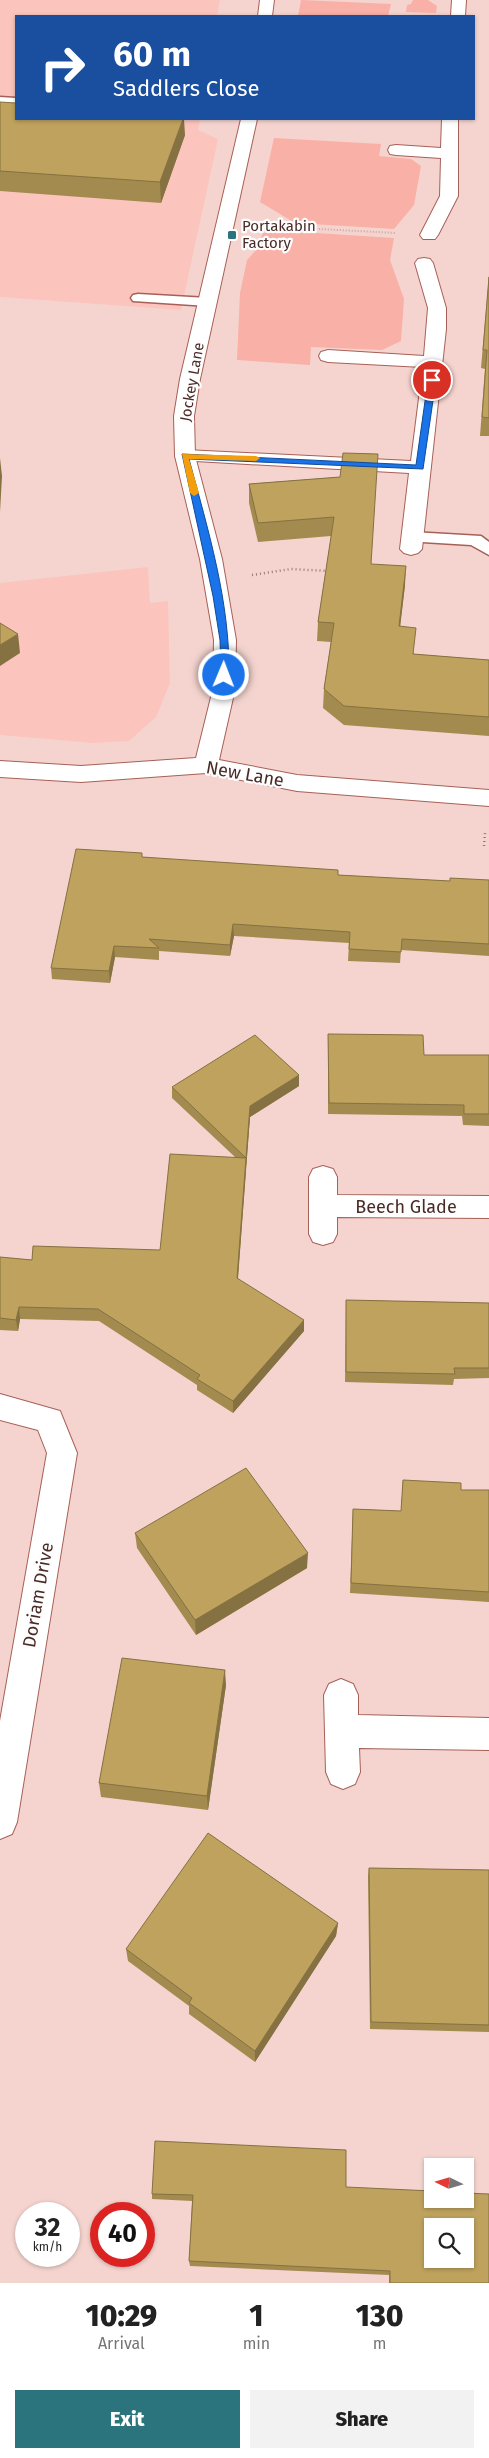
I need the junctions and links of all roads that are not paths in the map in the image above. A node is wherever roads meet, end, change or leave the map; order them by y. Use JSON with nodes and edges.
{"nodes":[{"id":1,"x":267,"y":0,"type":"edge"},
{"id":2,"x":459,"y":0,"type":"edge"},
{"id":3,"x":265,"y":15,"type":"edge"},
{"id":4,"x":458,"y":15,"type":"edge"},
{"id":5,"x":0,"y":102,"type":"edge"},
{"id":6,"x":15,"y":102,"type":"edge"},
{"id":7,"x":249,"y":120,"type":"edge"},
{"id":8,"x":450,"y":120,"type":"edge"},
{"id":9,"x":396,"y":150,"type":"dead end"},
{"id":10,"x":449,"y":152,"type":"junction"},
{"id":11,"x":429,"y":235,"type":"dead end"},
{"id":12,"x":424,"y":263,"type":"dead end"},
{"id":13,"x":138,"y":298,"type":"dead end"},
{"id":14,"x":208,"y":302,"type":"junction"},
{"id":15,"x":328,"y":356,"type":"dead end"},
{"id":16,"x":434,"y":362,"type":"junction"},
{"id":17,"x":185,"y":456,"type":"junction"},
{"id":18,"x":420,"y":468,"type":"junction"},
{"id":19,"x":412,"y":543,"type":"joint"},
{"id":20,"x":489,"y":550,"type":"edge"},
{"id":21,"x":206,"y":765,"type":"junction"},
{"id":22,"x":0,"y":769,"type":"edge"},
{"id":23,"x":489,"y":798,"type":"edge"},
{"id":24,"x":323,"y":1177,"type":"dead end"},
{"id":25,"x":323,"y":1206,"type":"junction"},
{"id":26,"x":489,"y":1207,"type":"edge"},
{"id":27,"x":323,"y":1234,"type":"dead end"},
{"id":28,"x":0,"y":1408,"type":"edge"},
{"id":29,"x":340,"y":1695,"type":"dead end"},
{"id":30,"x":342,"y":1731,"type":"junction"},
{"id":31,"x":489,"y":1734,"type":"edge"},
{"id":32,"x":343,"y":1772,"type":"dead end"},
{"id":33,"x":0,"y":1822,"type":"edge"}],
"edges":[{"from":1,"to":3,"type":"street"},
{"from":2,"to":4,"type":"street"},
{"from":5,"to":6,"type":"lane"},
{"from":7,"to":14,"type":"street","name":"Jockey Lane"},
{"from":8,"to":10,"type":"street"},
{"from":9,"to":10,"type":"street"},
{"from":10,"to":11,"type":"street"},
{"from":12,"to":16,"type":"street"},
{"from":13,"to":14,"type":"lane"},
{"from":14,"to":17,"type":"street","name":"Jockey Lane"},
{"from":15,"to":16,"type":"street"},
{"from":16,"to":18,"type":"street"},
{"from":17,"to":18,"type":"street"},
{"from":17,"to":21,"type":"street","name":"Jockey Lane"},
{"from":18,"to":19,"type":"street"},
{"from":19,"to":20,"type":"lane"},
{"from":21,"to":22,"type":"street","name":"New Lane"},
{"from":21,"to":23,"type":"street","name":"New Lane"},
{"from":24,"to":25,"type":"street"},
{"from":25,"to":26,"type":"street","name":"Beech Glade"},
{"from":25,"to":27,"type":"street"},
{"from":28,"to":33,"type":"street","name":"Doriam Drive"},
{"from":29,"to":30,"type":"street"},
{"from":30,"to":31,"type":"street"},
{"from":30,"to":32,"type":"street"}]}
